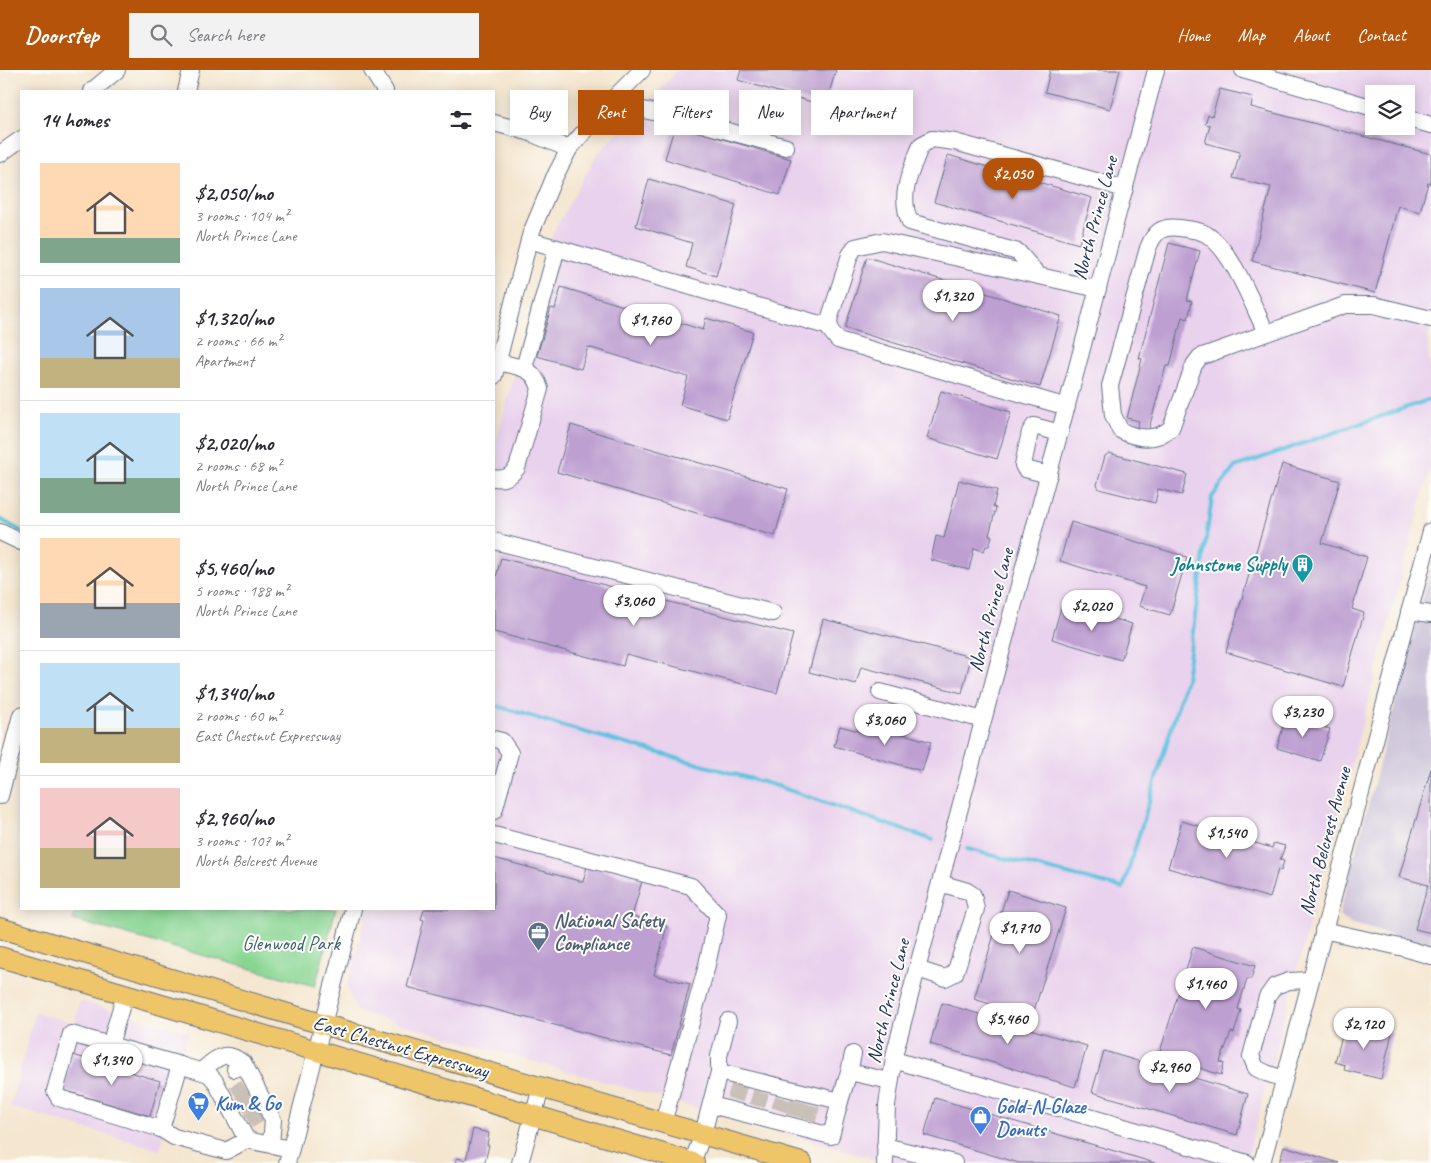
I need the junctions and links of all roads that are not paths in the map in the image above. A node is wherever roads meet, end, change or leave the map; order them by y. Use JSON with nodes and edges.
{"nodes":[{"id":1,"x":117,"y":70,"type":"edge"},
{"id":2,"x":191,"y":70,"type":"edge"},
{"id":3,"x":372,"y":70,"type":"edge"},
{"id":4,"x":1156,"y":70,"type":"edge"},
{"id":5,"x":1243,"y":70,"type":"edge"},
{"id":6,"x":638,"y":71,"type":"edge"},
{"id":7,"x":93,"y":90,"type":"edge"},
{"id":8,"x":186,"y":90,"type":"edge"},
{"id":9,"x":384,"y":90,"type":"edge"},
{"id":10,"x":621,"y":90,"type":"edge"},
{"id":11,"x":1365,"y":105,"type":"edge"},
{"id":12,"x":644,"y":110,"type":"edge"},
{"id":13,"x":1415,"y":121,"type":"edge"},
{"id":14,"x":495,"y":123,"type":"edge"},
{"id":15,"x":1431,"y":125,"type":"edge"},
{"id":16,"x":581,"y":135,"type":"edge"},
{"id":17,"x":20,"y":140,"type":"edge"},
{"id":18,"x":786,"y":148,"type":"dead end"},
{"id":19,"x":569,"y":149,"type":"junction"},
{"id":20,"x":0,"y":154,"type":"edge"},
{"id":21,"x":1124,"y":189,"type":"junction"},
{"id":22,"x":529,"y":240,"type":"junction"},
{"id":23,"x":557,"y":248,"type":"junction"},
{"id":24,"x":1039,"y":276,"type":"junction"},
{"id":25,"x":1098,"y":289,"type":"junction"},
{"id":26,"x":1431,"y":319,"type":"edge"},
{"id":27,"x":830,"y":327,"type":"junction"},
{"id":28,"x":1266,"y":332,"type":"junction"},
{"id":29,"x":524,"y":368,"type":"junction"},
{"id":30,"x":496,"y":369,"type":"edge"},
{"id":31,"x":1067,"y":406,"type":"junction"},
{"id":32,"x":1060,"y":433,"type":"junction"},
{"id":33,"x":1048,"y":475,"type":"junction"},
{"id":34,"x":495,"y":478,"type":"edge"},
{"id":35,"x":1431,"y":531,"type":"edge"},
{"id":36,"x":0,"y":532,"type":"edge"},
{"id":37,"x":495,"y":541,"type":"edge"},
{"id":38,"x":20,"y":542,"type":"edge"},
{"id":39,"x":1409,"y":611,"type":"junction"},
{"id":40,"x":773,"y":613,"type":"dead end"},
{"id":41,"x":1431,"y":614,"type":"edge"},
{"id":42,"x":880,"y":692,"type":"dead end"},
{"id":43,"x":20,"y":719,"type":"edge"},
{"id":44,"x":983,"y":720,"type":"junction"},
{"id":45,"x":495,"y":738,"type":"edge"},
{"id":46,"x":0,"y":796,"type":"edge"},
{"id":47,"x":495,"y":807,"type":"edge"},
{"id":48,"x":495,"y":835,"type":"edge"},
{"id":49,"x":940,"y":883,"type":"junction"},
{"id":50,"x":353,"y":910,"type":"edge"},
{"id":51,"x":0,"y":928,"type":"edge"},
{"id":52,"x":1323,"y":930,"type":"junction"},
{"id":53,"x":1431,"y":956,"type":"edge"},
{"id":54,"x":0,"y":957,"type":"edge"},
{"id":55,"x":917,"y":969,"type":"junction"},
{"id":56,"x":1310,"y":980,"type":"junction"},
{"id":57,"x":125,"y":994,"type":"junction"},
{"id":58,"x":728,"y":1020,"type":"dead end"},
{"id":59,"x":322,"y":1024,"type":"junction"},
{"id":60,"x":110,"y":1045,"type":"junction"},
{"id":61,"x":316,"y":1050,"type":"junction"},
{"id":62,"x":854,"y":1054,"type":"dead end"},
{"id":63,"x":894,"y":1060,"type":"junction"},
{"id":64,"x":180,"y":1066,"type":"junction"},
{"id":65,"x":200,"y":1071,"type":"junction"},
{"id":66,"x":229,"y":1072,"type":"junction"},
{"id":67,"x":719,"y":1072,"type":"junction"},
{"id":68,"x":849,"y":1072,"type":"junction"},
{"id":69,"x":1284,"y":1079,"type":"junction"},
{"id":70,"x":890,"y":1081,"type":"junction"},
{"id":71,"x":541,"y":1088,"type":"junction"},
{"id":72,"x":737,"y":1094,"type":"junction"},
{"id":73,"x":759,"y":1100,"type":"junction"},
{"id":74,"x":840,"y":1101,"type":"junction"},
{"id":75,"x":711,"y":1105,"type":"junction"},
{"id":76,"x":247,"y":1107,"type":"junction"},
{"id":77,"x":796,"y":1109,"type":"junction"},
{"id":78,"x":533,"y":1114,"type":"junction"},
{"id":79,"x":663,"y":1123,"type":"junction"},
{"id":80,"x":162,"y":1129,"type":"junction"},
{"id":81,"x":703,"y":1134,"type":"junction"},
{"id":82,"x":271,"y":1144,"type":"junction"},
{"id":83,"x":886,"y":1146,"type":"junction"},
{"id":84,"x":289,"y":1156,"type":"edge"},
{"id":85,"x":520,"y":1163,"type":"edge"},
{"id":86,"x":693,"y":1163,"type":"edge"},
{"id":87,"x":802,"y":1163,"type":"edge"},
{"id":88,"x":885,"y":1163,"type":"edge"},
{"id":89,"x":954,"y":1163,"type":"edge"},
{"id":90,"x":1247,"y":1163,"type":"edge"},
{"id":91,"x":1262,"y":1163,"type":"edge"}],
"edges":[{"from":1,"to":7,"type":"street"},
{"from":2,"to":8,"type":"street"},
{"from":3,"to":9,"type":"street"},
{"from":4,"to":21,"type":"street","name":"North Prince Lane"},
{"from":5,"to":11,"type":"street"},
{"from":6,"to":10,"type":"street"},
{"from":12,"to":18,"type":"street"},
{"from":13,"to":15,"type":"street"},
{"from":14,"to":19,"type":"street"},
{"from":16,"to":19,"type":"street"},
{"from":17,"to":20,"type":"street"},
{"from":19,"to":22,"type":"street"},
{"from":21,"to":24,"type":"street"},
{"from":21,"to":25,"type":"street","name":"North Prince Lane"},
{"from":22,"to":23,"type":"street"},
{"from":22,"to":30,"type":"street"},
{"from":23,"to":27,"type":"street"},
{"from":23,"to":29,"type":"street"},
{"from":24,"to":25,"type":"street"},
{"from":24,"to":27,"type":"street"},
{"from":25,"to":31,"type":"street","name":"North Prince Lane"},
{"from":26,"to":28,"type":"street"},
{"from":27,"to":31,"type":"street"},
{"from":28,"to":28,"type":"street"},
{"from":29,"to":30,"type":"street"},
{"from":29,"to":34,"type":"street"},
{"from":31,"to":32,"type":"street","name":"North Prince Lane"},
{"from":32,"to":33,"type":"street","name":"North Prince Lane"},
{"from":32,"to":33,"type":"street"},
{"from":33,"to":44,"type":"street","name":"North Prince Lane"},
{"from":35,"to":39,"type":"street","name":"North Belcrest Avenue"},
{"from":36,"to":38,"type":"street"},
{"from":37,"to":40,"type":"street"},
{"from":39,"to":41,"type":"street"},
{"from":39,"to":52,"type":"street","name":"North Belcrest Avenue"},
{"from":42,"to":44,"type":"street"},
{"from":43,"to":46,"type":"street"},
{"from":44,"to":49,"type":"street","name":"North Prince Lane"},
{"from":45,"to":47,"type":"street"},
{"from":48,"to":79,"type":"street"},
{"from":49,"to":55,"type":"street","name":"North Prince Lane"},
{"from":49,"to":55,"type":"street"},
{"from":50,"to":59,"type":"street"},
{"from":51,"to":59,"type":"main road","name":"East Chestnut Expressway"},
{"from":52,"to":53,"type":"street"},
{"from":52,"to":56,"type":"street","name":"North Belcrest Avenue"},
{"from":54,"to":57,"type":"main road","name":"East Chestnut Expressway"},
{"from":55,"to":63,"type":"street","name":"North Prince Lane"},
{"from":56,"to":69,"type":"street","name":"North Belcrest Avenue"},
{"from":56,"to":69,"type":"street"},
{"from":57,"to":60,"type":"street"},
{"from":57,"to":61,"type":"main road","name":"East Chestnut Expressway"},
{"from":58,"to":67,"type":"street"},
{"from":59,"to":61,"type":"street"},
{"from":59,"to":71,"type":"main road","name":"East Chestnut Expressway"},
{"from":60,"to":64,"type":"street"},
{"from":60,"to":80,"type":"street"},
{"from":61,"to":78,"type":"main road","name":"East Chestnut Expressway"},
{"from":61,"to":84,"type":"street"},
{"from":62,"to":68,"type":"street"},
{"from":63,"to":70,"type":"street","name":"North Prince Lane"},
{"from":63,"to":90,"type":"street"},
{"from":64,"to":65,"type":"street"},
{"from":64,"to":80,"type":"street"},
{"from":65,"to":66,"type":"street"},
{"from":65,"to":66,"type":"street"},
{"from":66,"to":76,"type":"street"},
{"from":66,"to":76,"type":"street"},
{"from":67,"to":72,"type":"street"},
{"from":67,"to":75,"type":"street"},
{"from":68,"to":70,"type":"street"},
{"from":68,"to":74,"type":"street"},
{"from":69,"to":91,"type":"street","name":"North Belcrest Avenue"},
{"from":70,"to":83,"type":"street","name":"North Prince Lane"},
{"from":71,"to":78,"type":"street"},
{"from":71,"to":79,"type":"main road","name":"East Chestnut Expressway"},
{"from":72,"to":73,"type":"street"},
{"from":72,"to":73,"type":"street"},
{"from":72,"to":75,"type":"street"},
{"from":73,"to":77,"type":"street"},
{"from":73,"to":77,"type":"street"},
{"from":74,"to":77,"type":"street"},
{"from":74,"to":77,"type":"street"},
{"from":75,"to":81,"type":"street"},
{"from":76,"to":80,"type":"street"},
{"from":76,"to":82,"type":"street"},
{"from":76,"to":82,"type":"street"},
{"from":78,"to":85,"type":"street"},
{"from":78,"to":86,"type":"main road","name":"East Chestnut Expressway"},
{"from":79,"to":81,"type":"main road","name":"East Chestnut Expressway"},
{"from":81,"to":86,"type":"street"},
{"from":81,"to":87,"type":"main road","name":"East Chestnut Expressway"},
{"from":82,"to":84,"type":"street"},
{"from":83,"to":88,"type":"street","name":"North Prince Lane"},
{"from":83,"to":89,"type":"street"}]}
